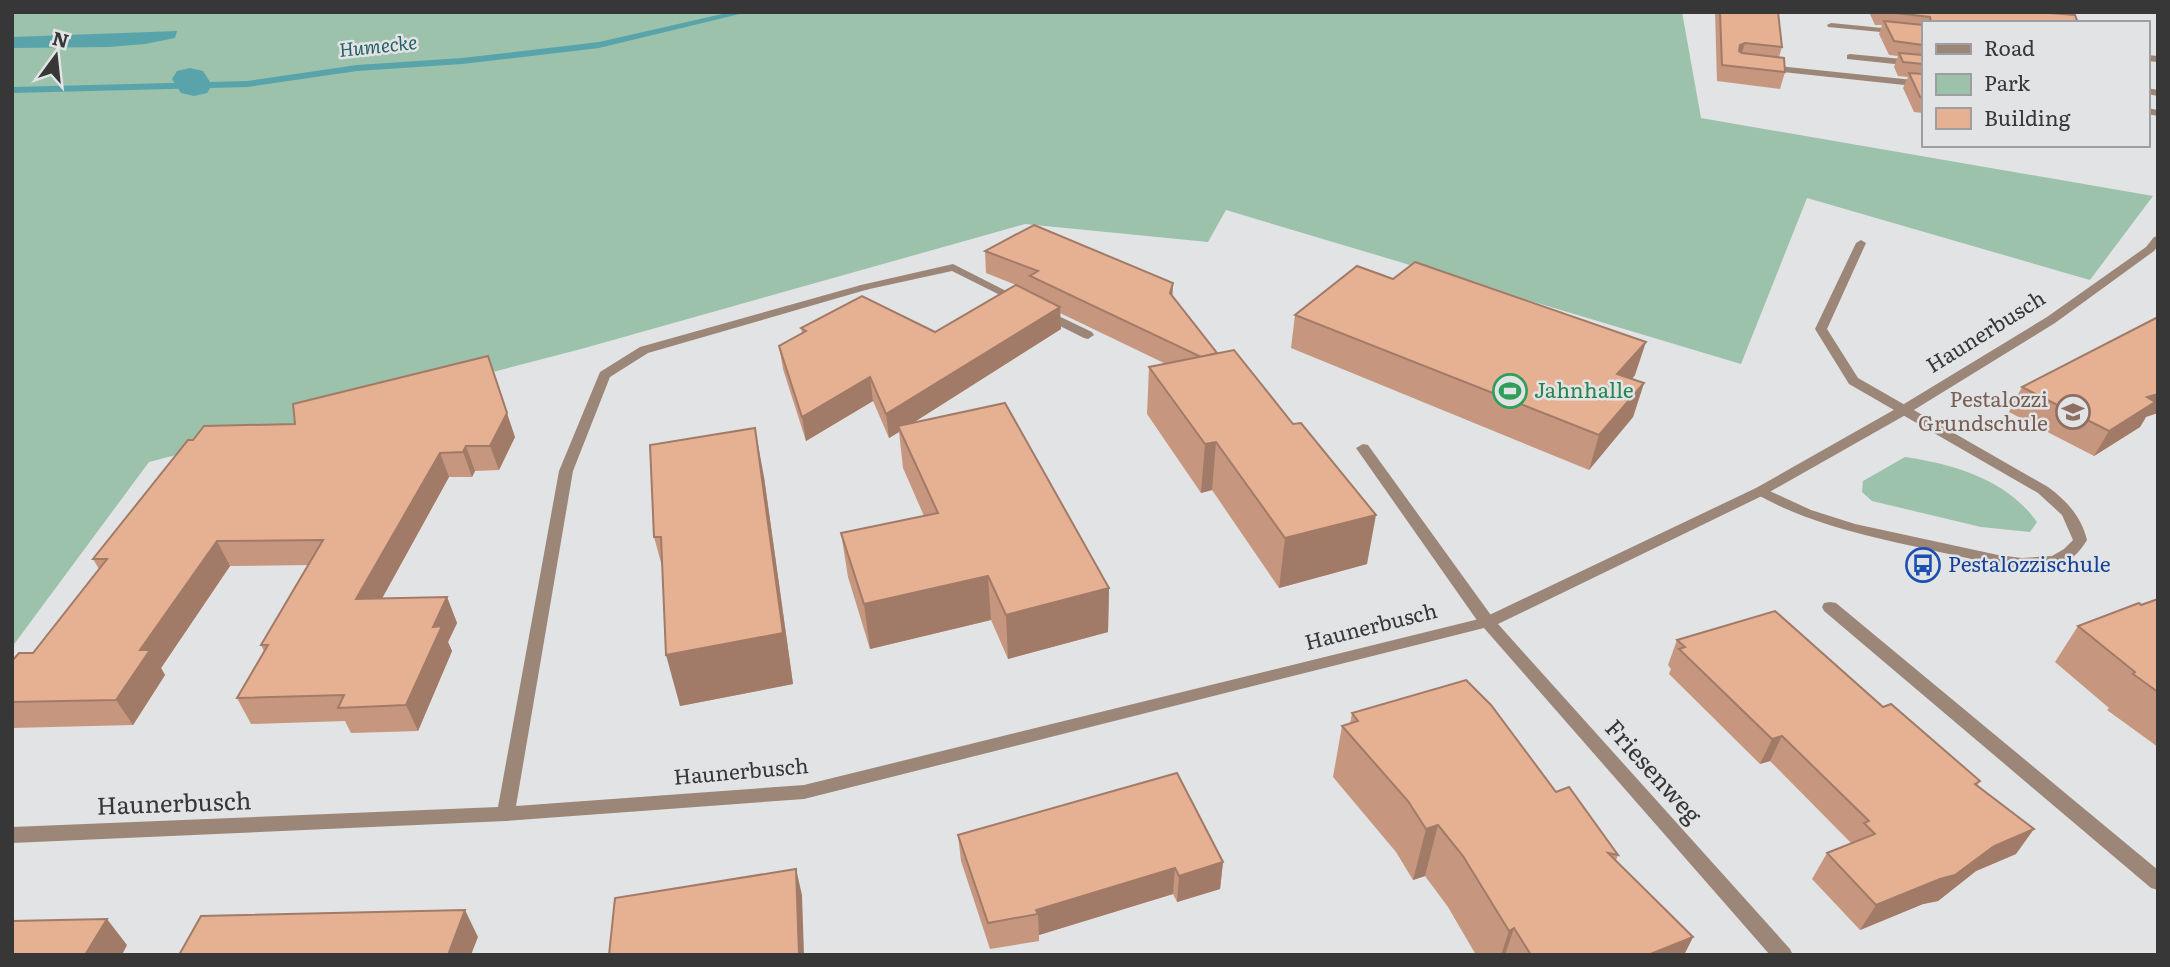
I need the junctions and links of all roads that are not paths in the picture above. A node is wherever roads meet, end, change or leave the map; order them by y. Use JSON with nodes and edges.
{"nodes":[{"id":1,"x":1831,"y":24,"type":"dead end"},
{"id":2,"x":1922,"y":34,"type":"edge"},
{"id":3,"x":1850,"y":57,"type":"dead end"},
{"id":4,"x":1922,"y":64,"type":"edge"},
{"id":5,"x":1753,"y":66,"type":"edge"},
{"id":6,"x":1922,"y":84,"type":"edge"},
{"id":7,"x":2158,"y":239,"type":"edge"},
{"id":8,"x":1861,"y":243,"type":"dead end"},
{"id":9,"x":1027,"y":304,"type":"edge"},
{"id":10,"x":1039,"y":310,"type":"edge"},
{"id":11,"x":1088,"y":335,"type":"dead end"},
{"id":12,"x":1904,"y":410,"type":"junction"},
{"id":13,"x":1363,"y":448,"type":"dead end"},
{"id":14,"x":1761,"y":491,"type":"junction"},
{"id":15,"x":1830,"y":607,"type":"dead end"},
{"id":16,"x":1487,"y":622,"type":"junction"},
{"id":17,"x":506,"y":814,"type":"junction"},
{"id":18,"x":12,"y":835,"type":"edge"},
{"id":19,"x":2158,"y":882,"type":"edge"},
{"id":20,"x":1783,"y":955,"type":"edge"}],
"edges":[{"from":1,"to":2,"type":"street"},
{"from":3,"to":4,"type":"street"},
{"from":5,"to":6,"type":"street"},
{"from":7,"to":12,"type":"street","name":"Haunerbusch"},
{"from":8,"to":12,"type":"street"},
{"from":9,"to":17,"type":"street"},
{"from":10,"to":11,"type":"street"},
{"from":12,"to":14,"type":"street","name":"Haunerbusch"},
{"from":12,"to":14,"type":"street"},
{"from":13,"to":16,"type":"street","name":"Friesenweg"},
{"from":14,"to":16,"type":"street","name":"Haunerbusch"},
{"from":15,"to":19,"type":"street"},
{"from":16,"to":17,"type":"street","name":"Haunerbusch"},
{"from":16,"to":20,"type":"street","name":"Friesenweg"},
{"from":17,"to":18,"type":"street","name":"Haunerbusch"}]}
